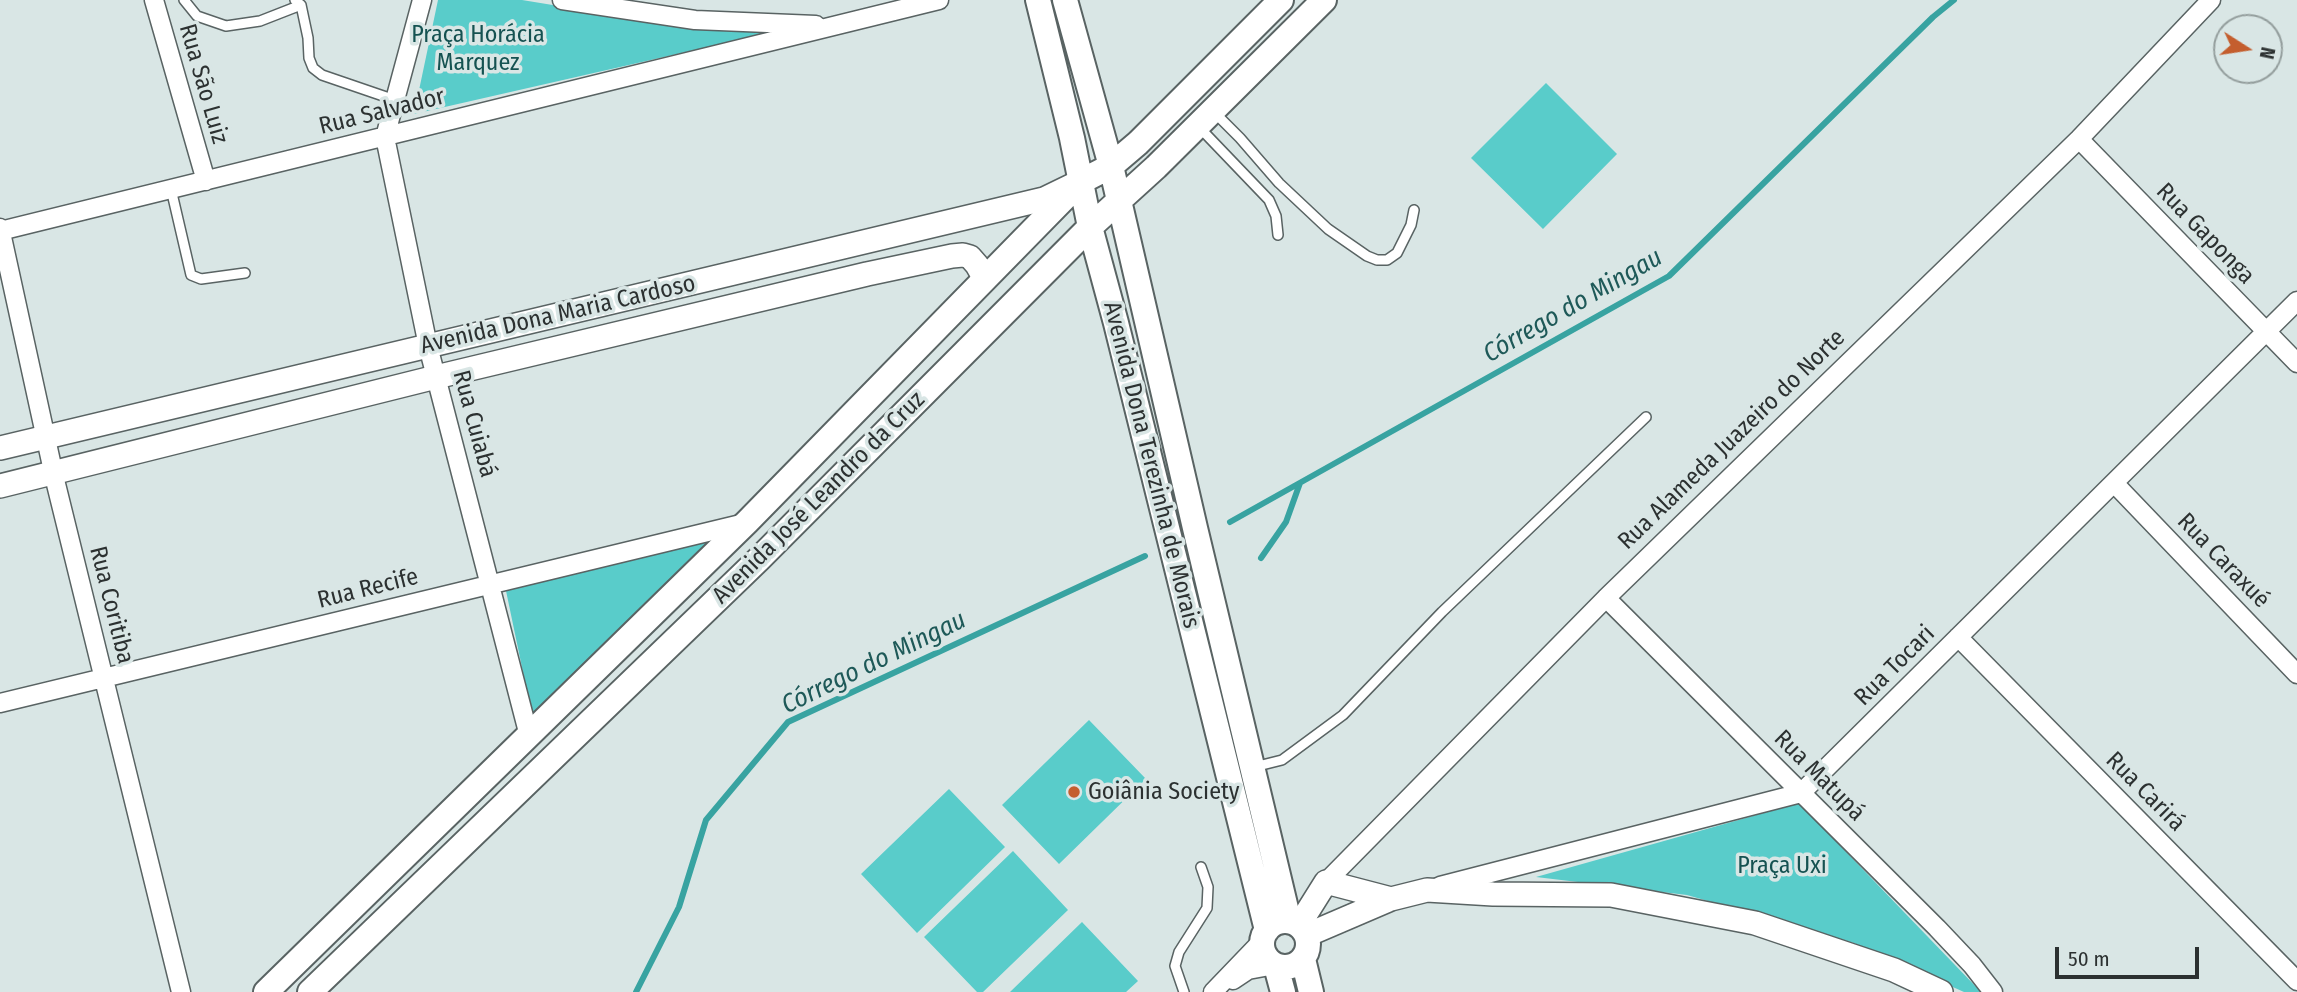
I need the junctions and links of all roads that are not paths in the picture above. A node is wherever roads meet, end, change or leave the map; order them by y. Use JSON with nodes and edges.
{"nodes":[{"id":1,"x":154,"y":0,"type":"edge"},
{"id":2,"x":184,"y":0,"type":"edge"},
{"id":3,"x":422,"y":0,"type":"edge"},
{"id":4,"x":562,"y":0,"type":"edge"},
{"id":5,"x":939,"y":0,"type":"edge"},
{"id":6,"x":1038,"y":0,"type":"edge"},
{"id":7,"x":1065,"y":0,"type":"edge"},
{"id":8,"x":1281,"y":0,"type":"edge"},
{"id":9,"x":1324,"y":0,"type":"edge"},
{"id":10,"x":2211,"y":0,"type":"edge"},
{"id":11,"x":298,"y":3,"type":"edge"},
{"id":12,"x":838,"y":25,"type":"junction"},
{"id":13,"x":395,"y":100,"type":"junction"},
{"id":14,"x":1205,"y":118,"type":"junction"},
{"id":15,"x":385,"y":137,"type":"junction"},
{"id":16,"x":2079,"y":139,"type":"junction"},
{"id":17,"x":1111,"y":166,"type":"junction"},
{"id":18,"x":206,"y":181,"type":"junction"},
{"id":19,"x":1080,"y":182,"type":"junction"},
{"id":20,"x":171,"y":189,"type":"junction"},
{"id":21,"x":1119,"y":200,"type":"junction"},
{"id":22,"x":1414,"y":210,"type":"dead end"},
{"id":23,"x":1090,"y":227,"type":"junction"},
{"id":24,"x":0,"y":230,"type":"edge"},
{"id":25,"x":1278,"y":235,"type":"dead end"},
{"id":26,"x":245,"y":273,"type":"dead end"},
{"id":27,"x":985,"y":278,"type":"junction"},
{"id":28,"x":2297,"y":301,"type":"edge"},
{"id":29,"x":2267,"y":331,"type":"junction"},
{"id":30,"x":428,"y":346,"type":"junction"},
{"id":31,"x":2297,"y":363,"type":"edge"},
{"id":32,"x":436,"y":377,"type":"junction"},
{"id":33,"x":1646,"y":417,"type":"dead end"},
{"id":34,"x":46,"y":437,"type":"junction"},
{"id":35,"x":0,"y":448,"type":"edge"},
{"id":36,"x":54,"y":472,"type":"junction"},
{"id":37,"x":2114,"y":483,"type":"junction"},
{"id":38,"x":0,"y":486,"type":"edge"},
{"id":39,"x":747,"y":522,"type":"junction"},
{"id":40,"x":491,"y":584,"type":"junction"},
{"id":41,"x":1606,"y":598,"type":"junction"},
{"id":42,"x":1958,"y":637,"type":"junction"},
{"id":43,"x":2297,"y":674,"type":"edge"},
{"id":44,"x":104,"y":678,"type":"junction"},
{"id":45,"x":0,"y":703,"type":"edge"},
{"id":46,"x":529,"y":736,"type":"junction"},
{"id":47,"x":1252,"y":768,"type":"junction"},
{"id":48,"x":1801,"y":793,"type":"junction"},
{"id":49,"x":1201,"y":867,"type":"dead end"},
{"id":50,"x":1326,"y":882,"type":"junction"},
{"id":51,"x":1427,"y":890,"type":"junction"},
{"id":52,"x":1391,"y":899,"type":"junction"},
{"id":53,"x":1288,"y":935,"type":"junction"},
{"id":54,"x":1276,"y":965,"type":"junction"},
{"id":55,"x":2297,"y":981,"type":"edge"},
{"id":56,"x":181,"y":992,"type":"edge"},
{"id":57,"x":266,"y":992,"type":"edge"},
{"id":58,"x":310,"y":992,"type":"edge"},
{"id":59,"x":1184,"y":992,"type":"edge"},
{"id":60,"x":1214,"y":992,"type":"edge"},
{"id":61,"x":1283,"y":992,"type":"edge"},
{"id":62,"x":1311,"y":992,"type":"edge"},
{"id":63,"x":1941,"y":992,"type":"edge"},
{"id":64,"x":1993,"y":992,"type":"edge"}],
"edges":[{"from":1,"to":18,"type":"street","name":"Rua São Luiz"},
{"from":2,"to":11,"type":"lane"},
{"from":3,"to":13,"type":"street","name":"Rua Cuiabá"},
{"from":4,"to":12,"type":"street"},
{"from":5,"to":12,"type":"street","name":"Rua Salvador"},
{"from":6,"to":19,"type":"main road","name":"Avenida Dona Terezinha de Morais"},
{"from":7,"to":17,"type":"main road","name":"Avenida Dona Terezinha de Morais"},
{"from":8,"to":17,"type":"main road"},
{"from":9,"to":14,"type":"main road","name":"Avenida José Leandro da Cruz"},
{"from":10,"to":16,"type":"street","name":"Rua Alameda Juazeiro do Norte"},
{"from":11,"to":13,"type":"lane"},
{"from":12,"to":15,"type":"street","name":"Rua Salvador"},
{"from":13,"to":15,"type":"street","name":"Rua Cuiabá"},
{"from":14,"to":21,"type":"main road","name":"Avenida José Leandro da Cruz"},
{"from":14,"to":22,"type":"lane"},
{"from":14,"to":25,"type":"lane"},
{"from":15,"to":18,"type":"street","name":"Rua Salvador"},
{"from":15,"to":30,"type":"street","name":"Rua Cuiabá"},
{"from":16,"to":29,"type":"street","name":"Rua Gaponga"},
{"from":16,"to":41,"type":"street","name":"Rua Alameda Juazeiro do Norte"},
{"from":17,"to":19,"type":"main road","name":"Avenida Dona Maria Cardoso"},
{"from":17,"to":21,"type":"main road","name":"Avenida Dona Terezinha de Morais"},
{"from":18,"to":20,"type":"street","name":"Rua Salvador"},
{"from":19,"to":23,"type":"main road","name":"Avenida Dona Terezinha de Morais"},
{"from":19,"to":27,"type":"main road","name":"Avenida José Leandro da Cruz"},
{"from":19,"to":30,"type":"street","name":"Avenida Dona Maria Cardoso"},
{"from":20,"to":24,"type":"street","name":"Rua Salvador"},
{"from":20,"to":26,"type":"lane"},
{"from":21,"to":23,"type":"main road","name":"Avenida José Leandro da Cruz"},
{"from":21,"to":47,"type":"main road","name":"Avenida Dona Terezinha de Morais"},
{"from":23,"to":53,"type":"main road","name":"Avenida Dona Terezinha de Morais"},
{"from":23,"to":58,"type":"main road","name":"Avenida José Leandro da Cruz"},
{"from":24,"to":34,"type":"street","name":"Rua Coritiba"},
{"from":27,"to":32,"type":"street","name":"Avenida Dona Maria Cardoso"},
{"from":27,"to":39,"type":"main road","name":"Avenida José Leandro da Cruz"},
{"from":28,"to":29,"type":"street","name":"Rua Tocari"},
{"from":29,"to":31,"type":"street","name":"Rua Gaponga"},
{"from":29,"to":37,"type":"street","name":"Rua Tocari"},
{"from":30,"to":32,"type":"street","name":"Rua Cuiabá"},
{"from":30,"to":34,"type":"street","name":"Avenida Dona Maria Cardoso"},
{"from":32,"to":36,"type":"street","name":"Avenida Dona Maria Cardoso"},
{"from":32,"to":40,"type":"street","name":"Rua Cuiabá"},
{"from":33,"to":47,"type":"lane"},
{"from":34,"to":35,"type":"street","name":"Avenida Dona Maria Cardoso"},
{"from":34,"to":36,"type":"street","name":"Rua Coritiba"},
{"from":36,"to":38,"type":"street","name":"Avenida Dona Maria Cardoso"},
{"from":36,"to":44,"type":"street","name":"Rua Coritiba"},
{"from":37,"to":42,"type":"street","name":"Rua Tocari"},
{"from":37,"to":43,"type":"street","name":"Rua Caraxué"},
{"from":39,"to":40,"type":"street","name":"Rua Recife"},
{"from":39,"to":46,"type":"main road","name":"Avenida José Leandro da Cruz"},
{"from":40,"to":44,"type":"street","name":"Rua Recife"},
{"from":40,"to":46,"type":"street","name":"Rua Cuiabá"},
{"from":41,"to":48,"type":"street","name":"Rua Matupá"},
{"from":41,"to":50,"type":"street","name":"Rua Alameda Juazeiro do Norte"},
{"from":42,"to":48,"type":"street","name":"Rua Tocari"},
{"from":42,"to":55,"type":"street","name":"Rua Carirá"},
{"from":44,"to":45,"type":"street","name":"Rua Recife"},
{"from":44,"to":56,"type":"street","name":"Rua Coritiba"},
{"from":46,"to":57,"type":"main road","name":"Avenida José Leandro da Cruz"},
{"from":47,"to":53,"type":"main road","name":"Avenida Dona Terezinha de Morais"},
{"from":48,"to":51,"type":"street"},
{"from":48,"to":64,"type":"street","name":"Rua Matupá"},
{"from":49,"to":59,"type":"lane"},
{"from":50,"to":52,"type":"street"},
{"from":50,"to":53,"type":"street","name":"Rua Alameda Juazeiro do Norte"},
{"from":51,"to":52,"type":"street"},
{"from":51,"to":63,"type":"street"},
{"from":52,"to":53,"type":"street"},
{"from":53,"to":54,"type":"main road"},
{"from":53,"to":60,"type":"street"},
{"from":53,"to":62,"type":"main road","name":"Avenida Dona Terezinha de Morais"},
{"from":54,"to":60,"type":"street"},
{"from":54,"to":61,"type":"main road"}]}
